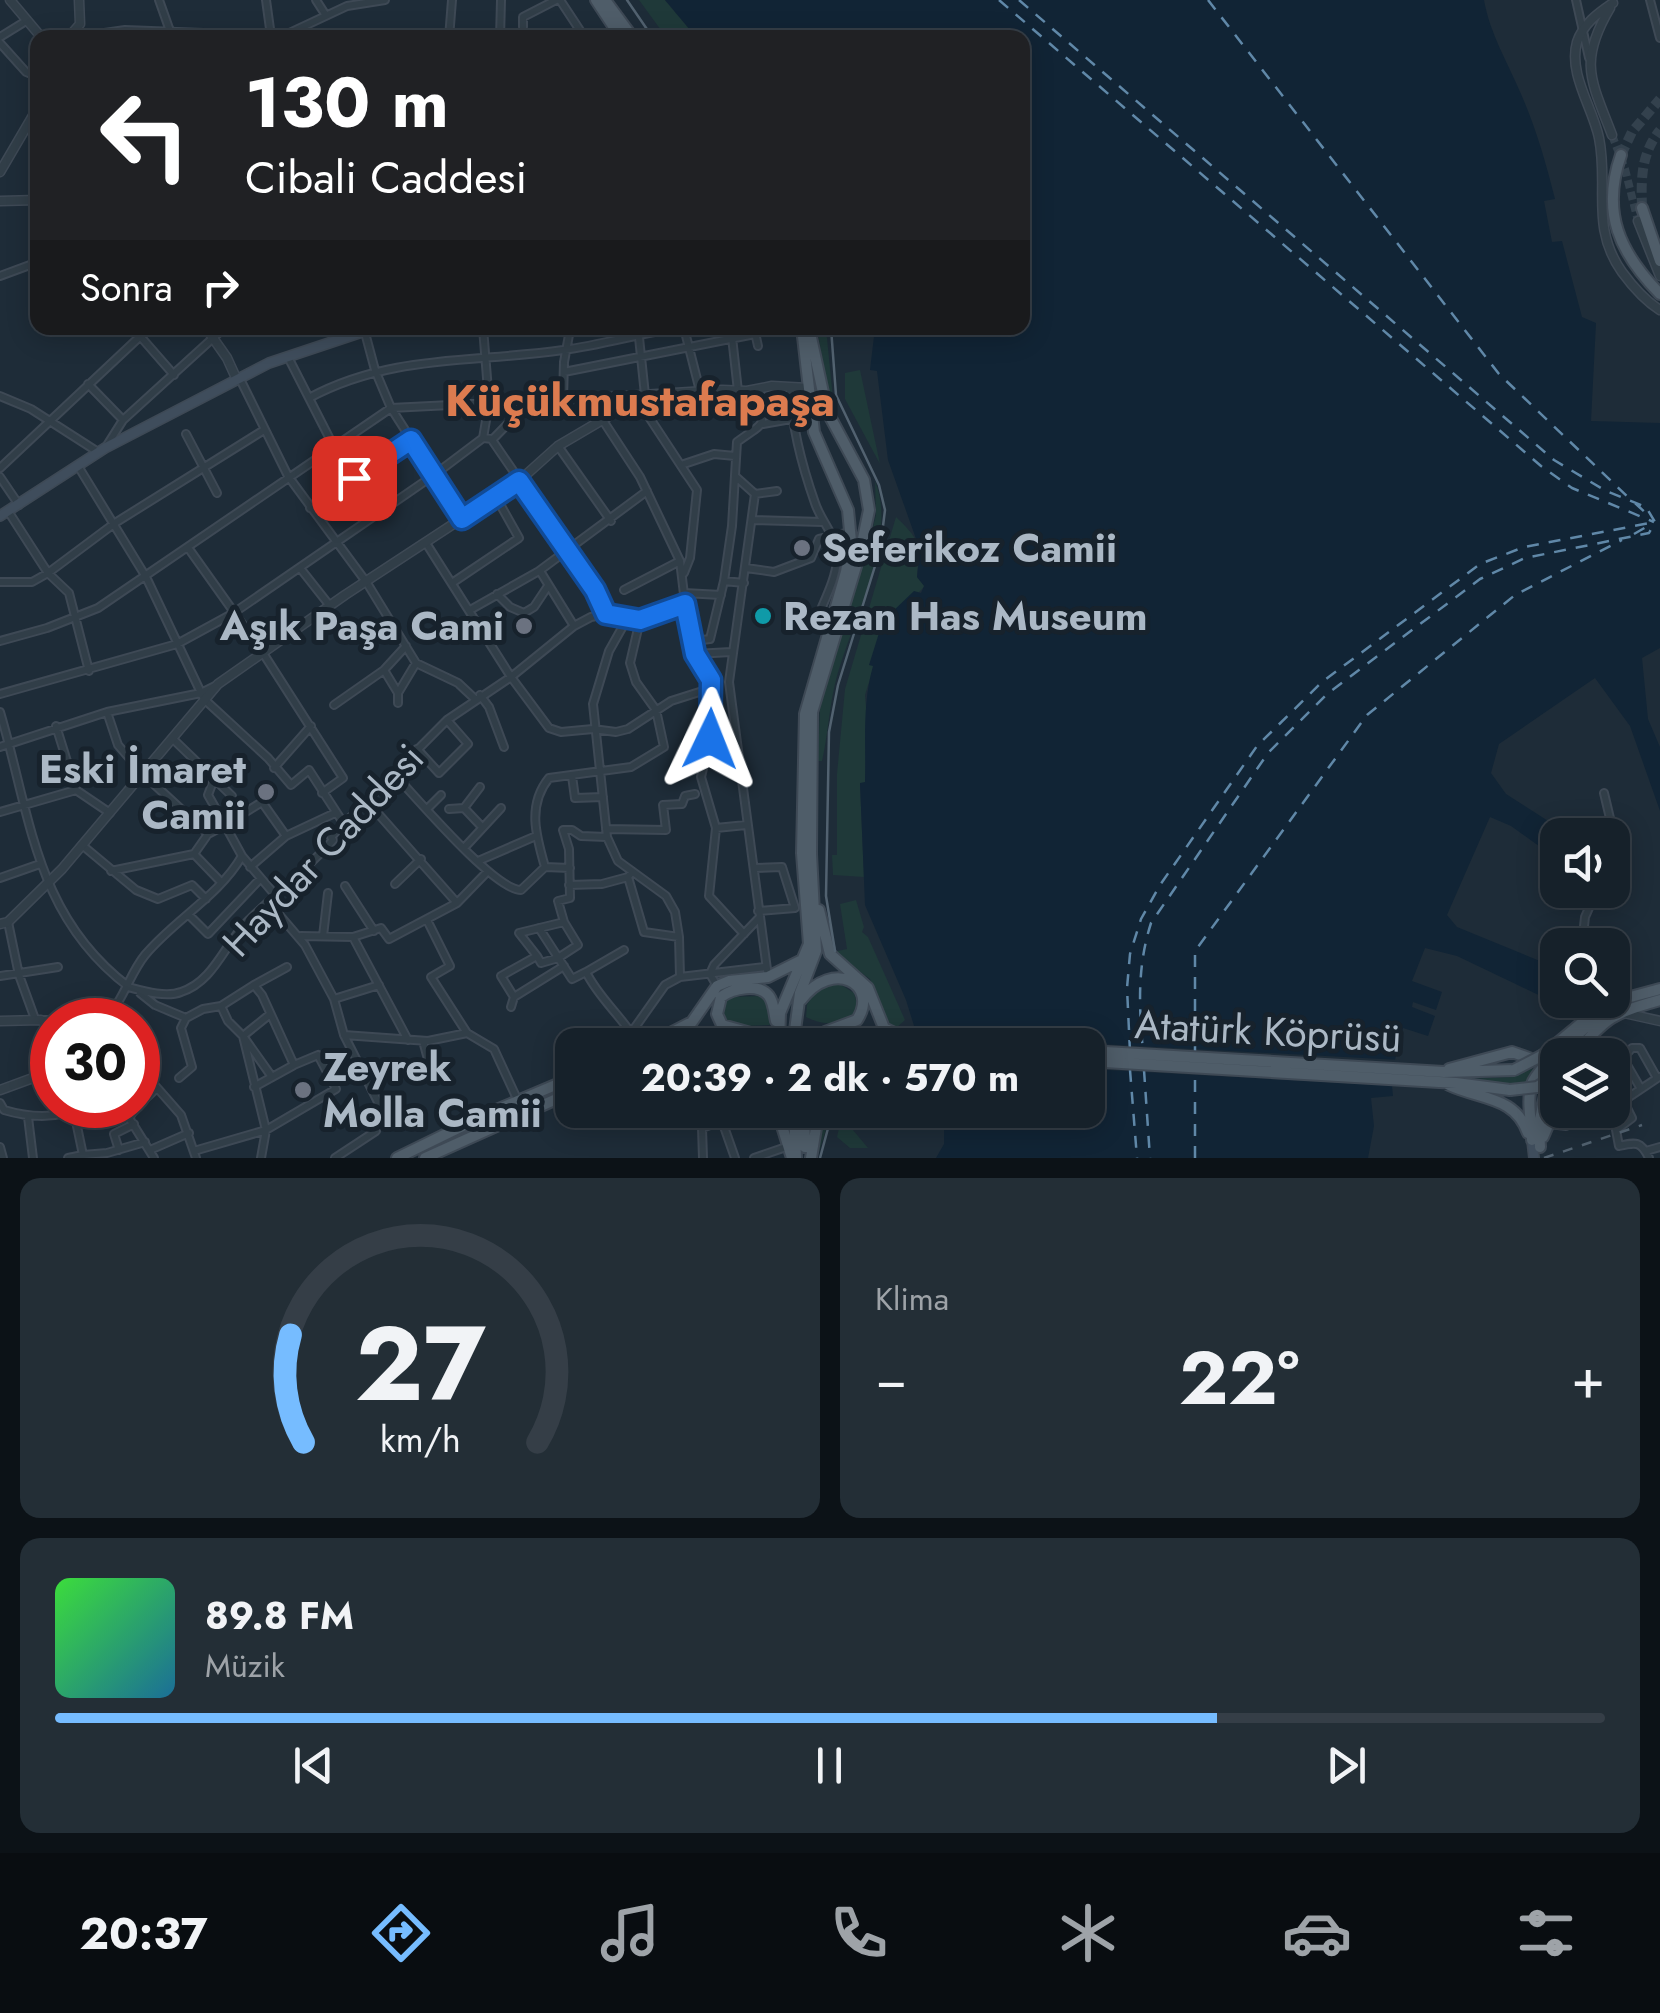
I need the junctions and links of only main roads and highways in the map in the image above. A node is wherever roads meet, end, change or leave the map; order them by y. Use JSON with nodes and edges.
{"nodes":[{"id":1,"x":596,"y":0,"type":"edge"},
{"id":2,"x":605,"y":0,"type":"edge"},
{"id":3,"x":616,"y":30,"type":"edge"},
{"id":4,"x":627,"y":30,"type":"edge"},
{"id":5,"x":1621,"y":155,"type":"tunnel mouth"},
{"id":6,"x":1642,"y":208,"type":"tunnel mouth"},
{"id":7,"x":1660,"y":261,"type":"edge"},
{"id":8,"x":1660,"y":294,"type":"edge"},
{"id":9,"x":351,"y":335,"type":"edge"},
{"id":10,"x":805,"y":335,"type":"edge"},
{"id":11,"x":807,"y":335,"type":"edge"},
{"id":12,"x":846,"y":449,"type":"junction"},
{"id":13,"x":823,"y":456,"type":"junction"},
{"id":14,"x":861,"y":474,"type":"junction"},
{"id":15,"x":836,"y":480,"type":"junction"},
{"id":16,"x":4,"y":514,"type":"edge"},
{"id":17,"x":812,"y":887,"type":"junction"},
{"id":18,"x":804,"y":959,"type":"junction"},
{"id":19,"x":1660,"y":988,"type":"edge"},
{"id":20,"x":1630,"y":997,"type":"edge"},
{"id":21,"x":1660,"y":1000,"type":"edge"},
{"id":22,"x":798,"y":1004,"type":"junction"},
{"id":23,"x":1579,"y":1018,"type":"edge"},
{"id":24,"x":1596,"y":1018,"type":"edge"},
{"id":25,"x":778,"y":1024,"type":"junction"},
{"id":26,"x":1599,"y":1026,"type":"junction"},
{"id":27,"x":680,"y":1028,"type":"edge"},
{"id":28,"x":732,"y":1028,"type":"edge"},
{"id":29,"x":778,"y":1028,"type":"edge"},
{"id":30,"x":795,"y":1028,"type":"edge"},
{"id":31,"x":837,"y":1028,"type":"edge"},
{"id":32,"x":884,"y":1028,"type":"edge"},
{"id":33,"x":1589,"y":1038,"type":"edge"},
{"id":34,"x":1593,"y":1038,"type":"edge"},
{"id":35,"x":1105,"y":1052,"type":"edge"},
{"id":36,"x":1529,"y":1058,"type":"dead end"},
{"id":37,"x":1105,"y":1062,"type":"edge"},
{"id":38,"x":1444,"y":1077,"type":"junction"},
{"id":39,"x":1540,"y":1084,"type":"edge"},
{"id":40,"x":555,"y":1085,"type":"edge"},
{"id":41,"x":555,"y":1100,"type":"edge"},
{"id":42,"x":1540,"y":1125,"type":"edge"},
{"id":43,"x":782,"y":1128,"type":"edge"},
{"id":44,"x":793,"y":1128,"type":"edge"},
{"id":45,"x":806,"y":1128,"type":"edge"},
{"id":46,"x":816,"y":1128,"type":"edge"},
{"id":47,"x":1537,"y":1151,"type":"edge"},
{"id":48,"x":792,"y":1154,"type":"edge"},
{"id":49,"x":397,"y":1158,"type":"edge"},
{"id":50,"x":425,"y":1158,"type":"edge"},
{"id":51,"x":809,"y":1158,"type":"edge"}],
"edges":[{"from":1,"to":3,"type":"main road"},
{"from":2,"to":4,"type":"main road"},
{"from":5,"to":8,"type":"main road"},
{"from":6,"to":7,"type":"main road"},
{"from":9,"to":16,"type":"main road"},
{"from":10,"to":13,"type":"main road"},
{"from":11,"to":12,"type":"main road"},
{"from":12,"to":13,"type":"main road"},
{"from":12,"to":14,"type":"main road"},
{"from":13,"to":15,"type":"main road"},
{"from":14,"to":15,"type":"main road"},
{"from":14,"to":17,"type":"main road"},
{"from":15,"to":18,"type":"main road"},
{"from":17,"to":22,"type":"main road"},
{"from":17,"to":32,"type":"main road"},
{"from":18,"to":25,"type":"main road"},
{"from":18,"to":27,"type":"main road"},
{"from":19,"to":20,"type":"main road"},
{"from":21,"to":26,"type":"main road"},
{"from":22,"to":30,"type":"main road"},
{"from":22,"to":31,"type":"main road"},
{"from":23,"to":38,"type":"main road","bridge":true},
{"from":24,"to":47,"type":"main road"},
{"from":25,"to":28,"type":"main road"},
{"from":25,"to":29,"type":"main road"},
{"from":26,"to":33,"type":"main road"},
{"from":26,"to":34,"type":"main road"},
{"from":35,"to":38,"type":"main road","name":"Atatürk Köprüsü"},
{"from":36,"to":38,"type":"main road"},
{"from":37,"to":38,"type":"main road","name":"Atatürk Köprüsü"},
{"from":38,"to":39,"type":"main road","bridge":true},
{"from":38,"to":47,"type":"main road"},
{"from":40,"to":49,"type":"main road"},
{"from":41,"to":50,"type":"main road"},
{"from":42,"to":47,"type":"main road"},
{"from":43,"to":48,"type":"main road"},
{"from":44,"to":48,"type":"main road"},
{"from":45,"to":51,"type":"main road"},
{"from":46,"to":51,"type":"main road"}]}
